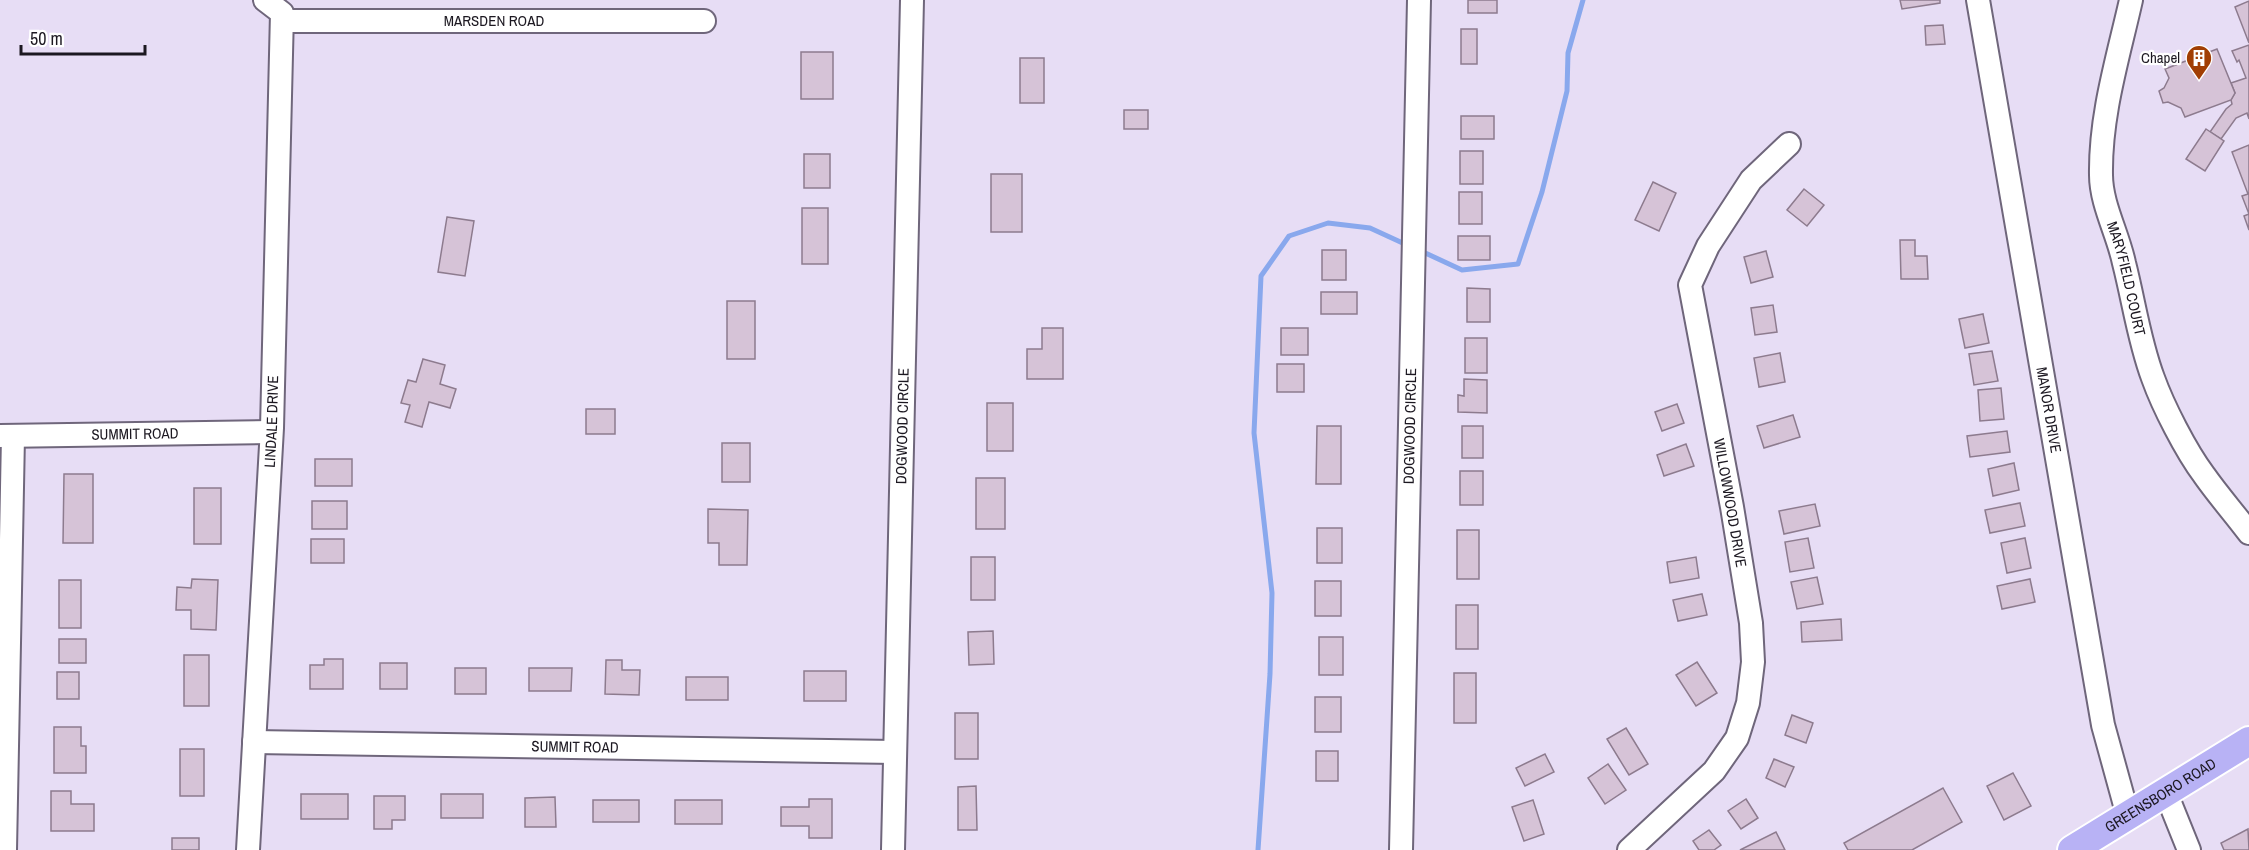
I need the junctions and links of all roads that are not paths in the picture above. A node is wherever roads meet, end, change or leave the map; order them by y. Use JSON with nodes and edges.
{"nodes":[{"id":1,"x":265,"y":0,"type":"edge"},
{"id":2,"x":912,"y":0,"type":"edge"},
{"id":3,"x":1419,"y":0,"type":"edge"},
{"id":4,"x":1978,"y":0,"type":"edge"},
{"id":5,"x":2131,"y":0,"type":"edge"},
{"id":6,"x":282,"y":21,"type":"junction"},
{"id":7,"x":704,"y":21,"type":"dead end"},
{"id":8,"x":1789,"y":144,"type":"dead end"},
{"id":9,"x":271,"y":432,"type":"junction"},
{"id":10,"x":6,"y":436,"type":"edge"},
{"id":11,"x":2249,"y":532,"type":"edge"},
{"id":12,"x":2249,"y":741,"type":"edge"},
{"id":13,"x":254,"y":742,"type":"junction"},
{"id":14,"x":895,"y":753,"type":"junction"},
{"id":15,"x":2166,"y":793,"type":"junction"},
{"id":16,"x":2128,"y":816,"type":"junction"},
{"id":17,"x":4,"y":850,"type":"edge"},
{"id":18,"x":248,"y":850,"type":"edge"},
{"id":19,"x":893,"y":850,"type":"edge"},
{"id":20,"x":1401,"y":850,"type":"edge"},
{"id":21,"x":1629,"y":850,"type":"edge"},
{"id":22,"x":2072,"y":850,"type":"edge"},
{"id":23,"x":2189,"y":850,"type":"edge"}],
"edges":[{"from":1,"to":6,"type":"street"},
{"from":2,"to":14,"type":"street","name":"DOGWOOD CIRCLE"},
{"from":3,"to":20,"type":"street","name":"DOGWOOD CIRCLE"},
{"from":4,"to":16,"type":"street","name":"MANOR DRIVE"},
{"from":5,"to":11,"type":"street","name":"MARYFIELD COURT"},
{"from":6,"to":7,"type":"street","name":"MARSDEN ROAD"},
{"from":6,"to":9,"type":"street","name":"LINDALE DRIVE"},
{"from":8,"to":21,"type":"street","name":"WILLOWWOOD DRIVE"},
{"from":9,"to":10,"type":"street","name":"SUMMIT ROAD"},
{"from":9,"to":13,"type":"street","name":"LINDALE DRIVE"},
{"from":10,"to":17,"type":"street"},
{"from":12,"to":15,"type":"main road","name":"GREENSBORO ROAD"},
{"from":13,"to":14,"type":"street","name":"SUMMIT ROAD"},
{"from":13,"to":18,"type":"street","name":"LINDALE DRIVE"},
{"from":14,"to":19,"type":"street","name":"DOGWOOD CIRCLE"},
{"from":15,"to":16,"type":"main road","name":"GREENSBORO ROAD"},
{"from":15,"to":23,"type":"street"},
{"from":16,"to":22,"type":"main road","name":"GREENSBORO ROAD"}]}
